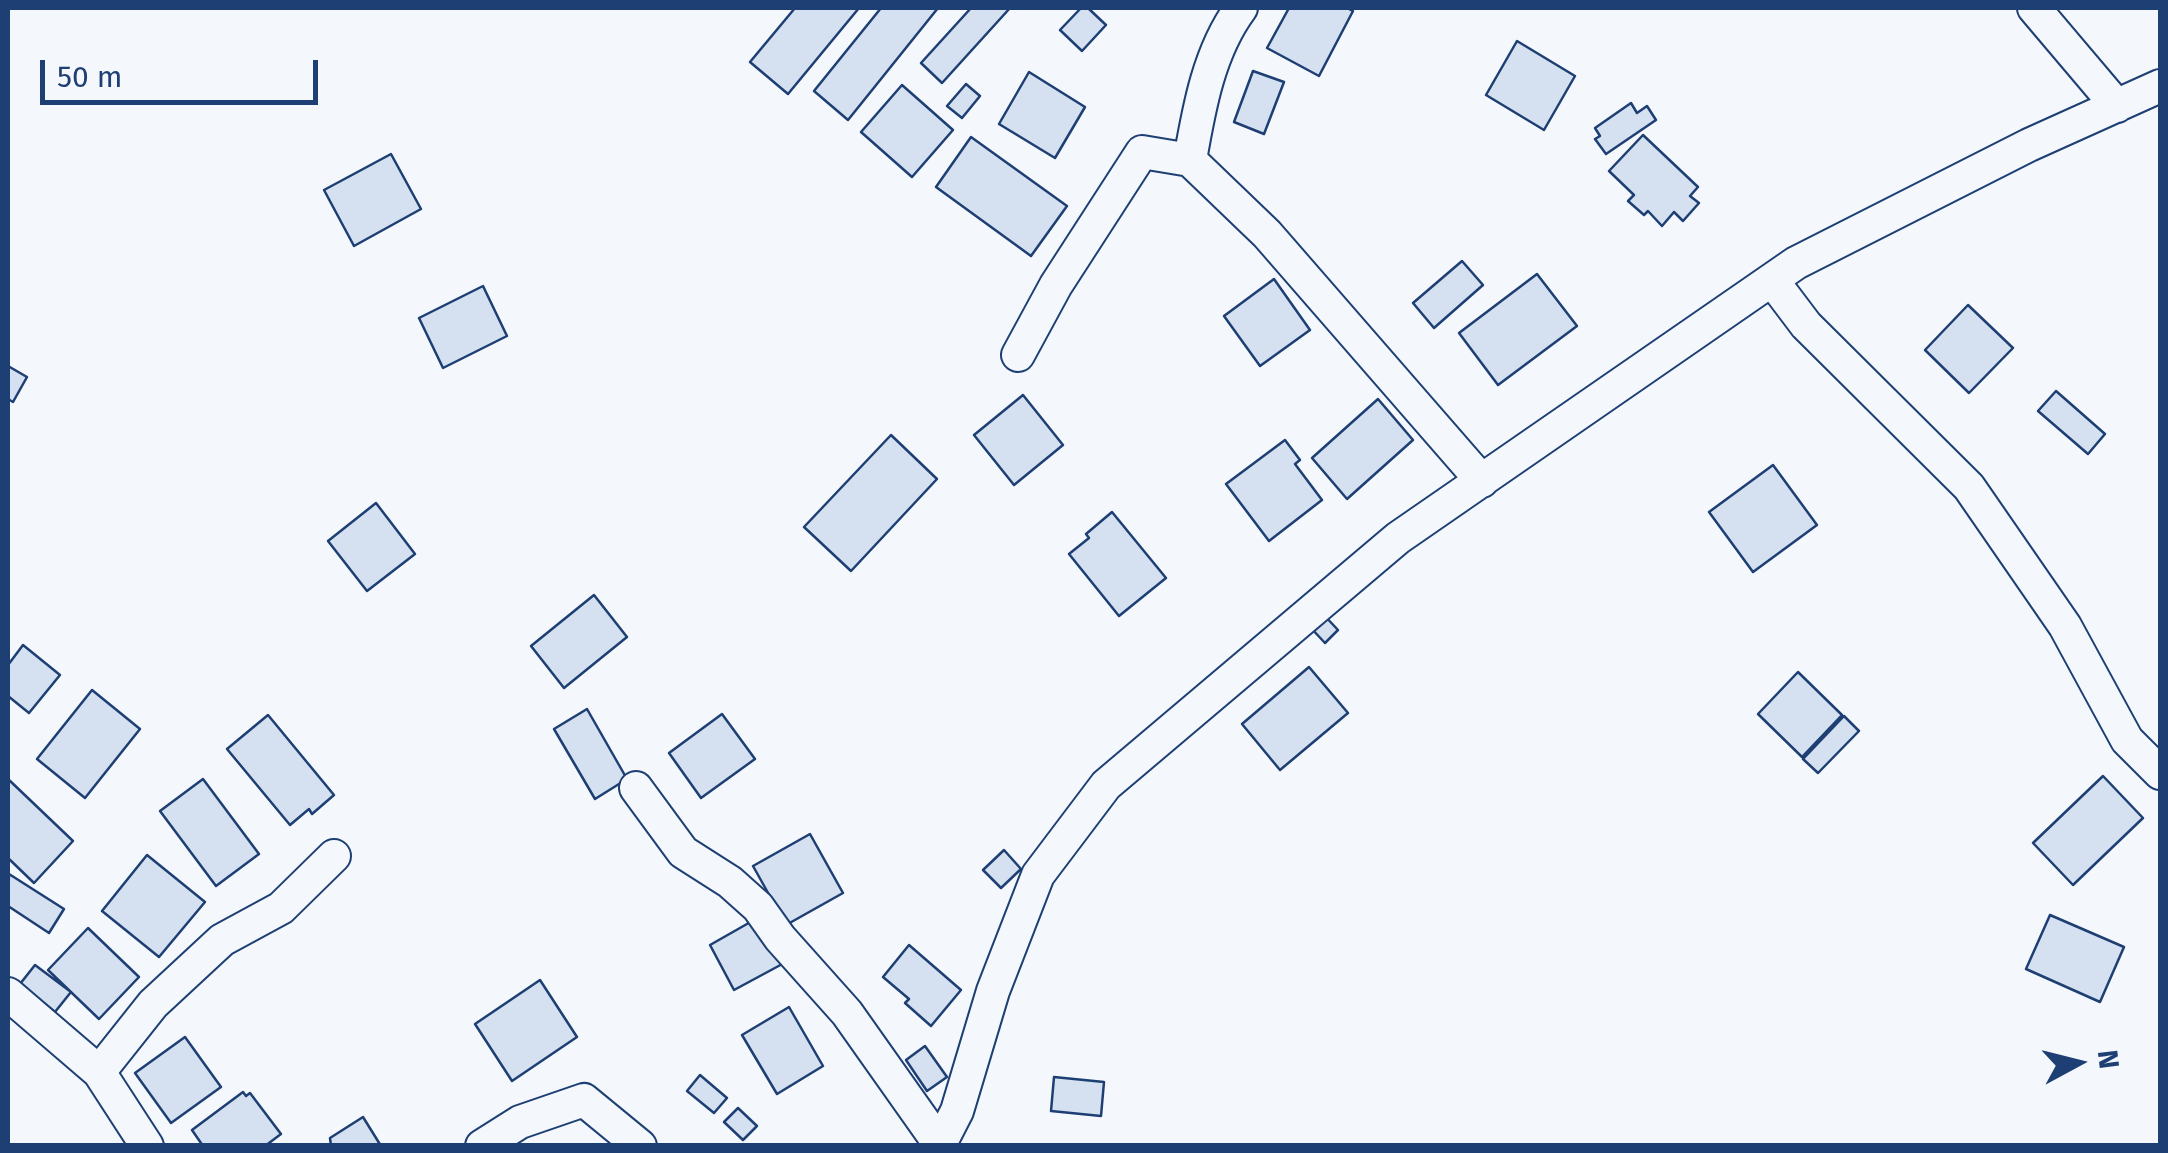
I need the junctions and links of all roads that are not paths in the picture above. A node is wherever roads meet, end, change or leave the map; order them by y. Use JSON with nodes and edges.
{"nodes":[{"id":1,"x":1240,"y":8,"type":"edge"},
{"id":2,"x":2034,"y":8,"type":"edge"},
{"id":3,"x":2160,"y":86,"type":"edge"},
{"id":4,"x":2116,"y":106,"type":"junction"},
{"id":5,"x":1190,"y":160,"type":"junction"},
{"id":6,"x":1772,"y":280,"type":"junction"},
{"id":7,"x":1018,"y":355,"type":"dead end"},
{"id":8,"x":1482,"y":480,"type":"junction"},
{"id":9,"x":2160,"y":773,"type":"edge"},
{"id":10,"x":636,"y":788,"type":"dead end"},
{"id":11,"x":334,"y":856,"type":"dead end"},
{"id":12,"x":10,"y":997,"type":"edge"},
{"id":13,"x":98,"y":1072,"type":"junction"},
{"id":14,"x":940,"y":1145,"type":"edge"},
{"id":15,"x":147,"y":1146,"type":"edge"},
{"id":16,"x":482,"y":1146,"type":"edge"},
{"id":17,"x":640,"y":1146,"type":"edge"}],
"edges":[{"from":1,"to":5,"type":"street"},
{"from":2,"to":4,"type":"street"},
{"from":3,"to":4,"type":"street"},
{"from":4,"to":6,"type":"street"},
{"from":5,"to":7,"type":"street"},
{"from":5,"to":8,"type":"street"},
{"from":6,"to":8,"type":"street"},
{"from":6,"to":9,"type":"street"},
{"from":8,"to":14,"type":"street"},
{"from":10,"to":14,"type":"street"},
{"from":11,"to":13,"type":"street"},
{"from":12,"to":13,"type":"street"},
{"from":13,"to":15,"type":"street"},
{"from":16,"to":17,"type":"street"}]}
